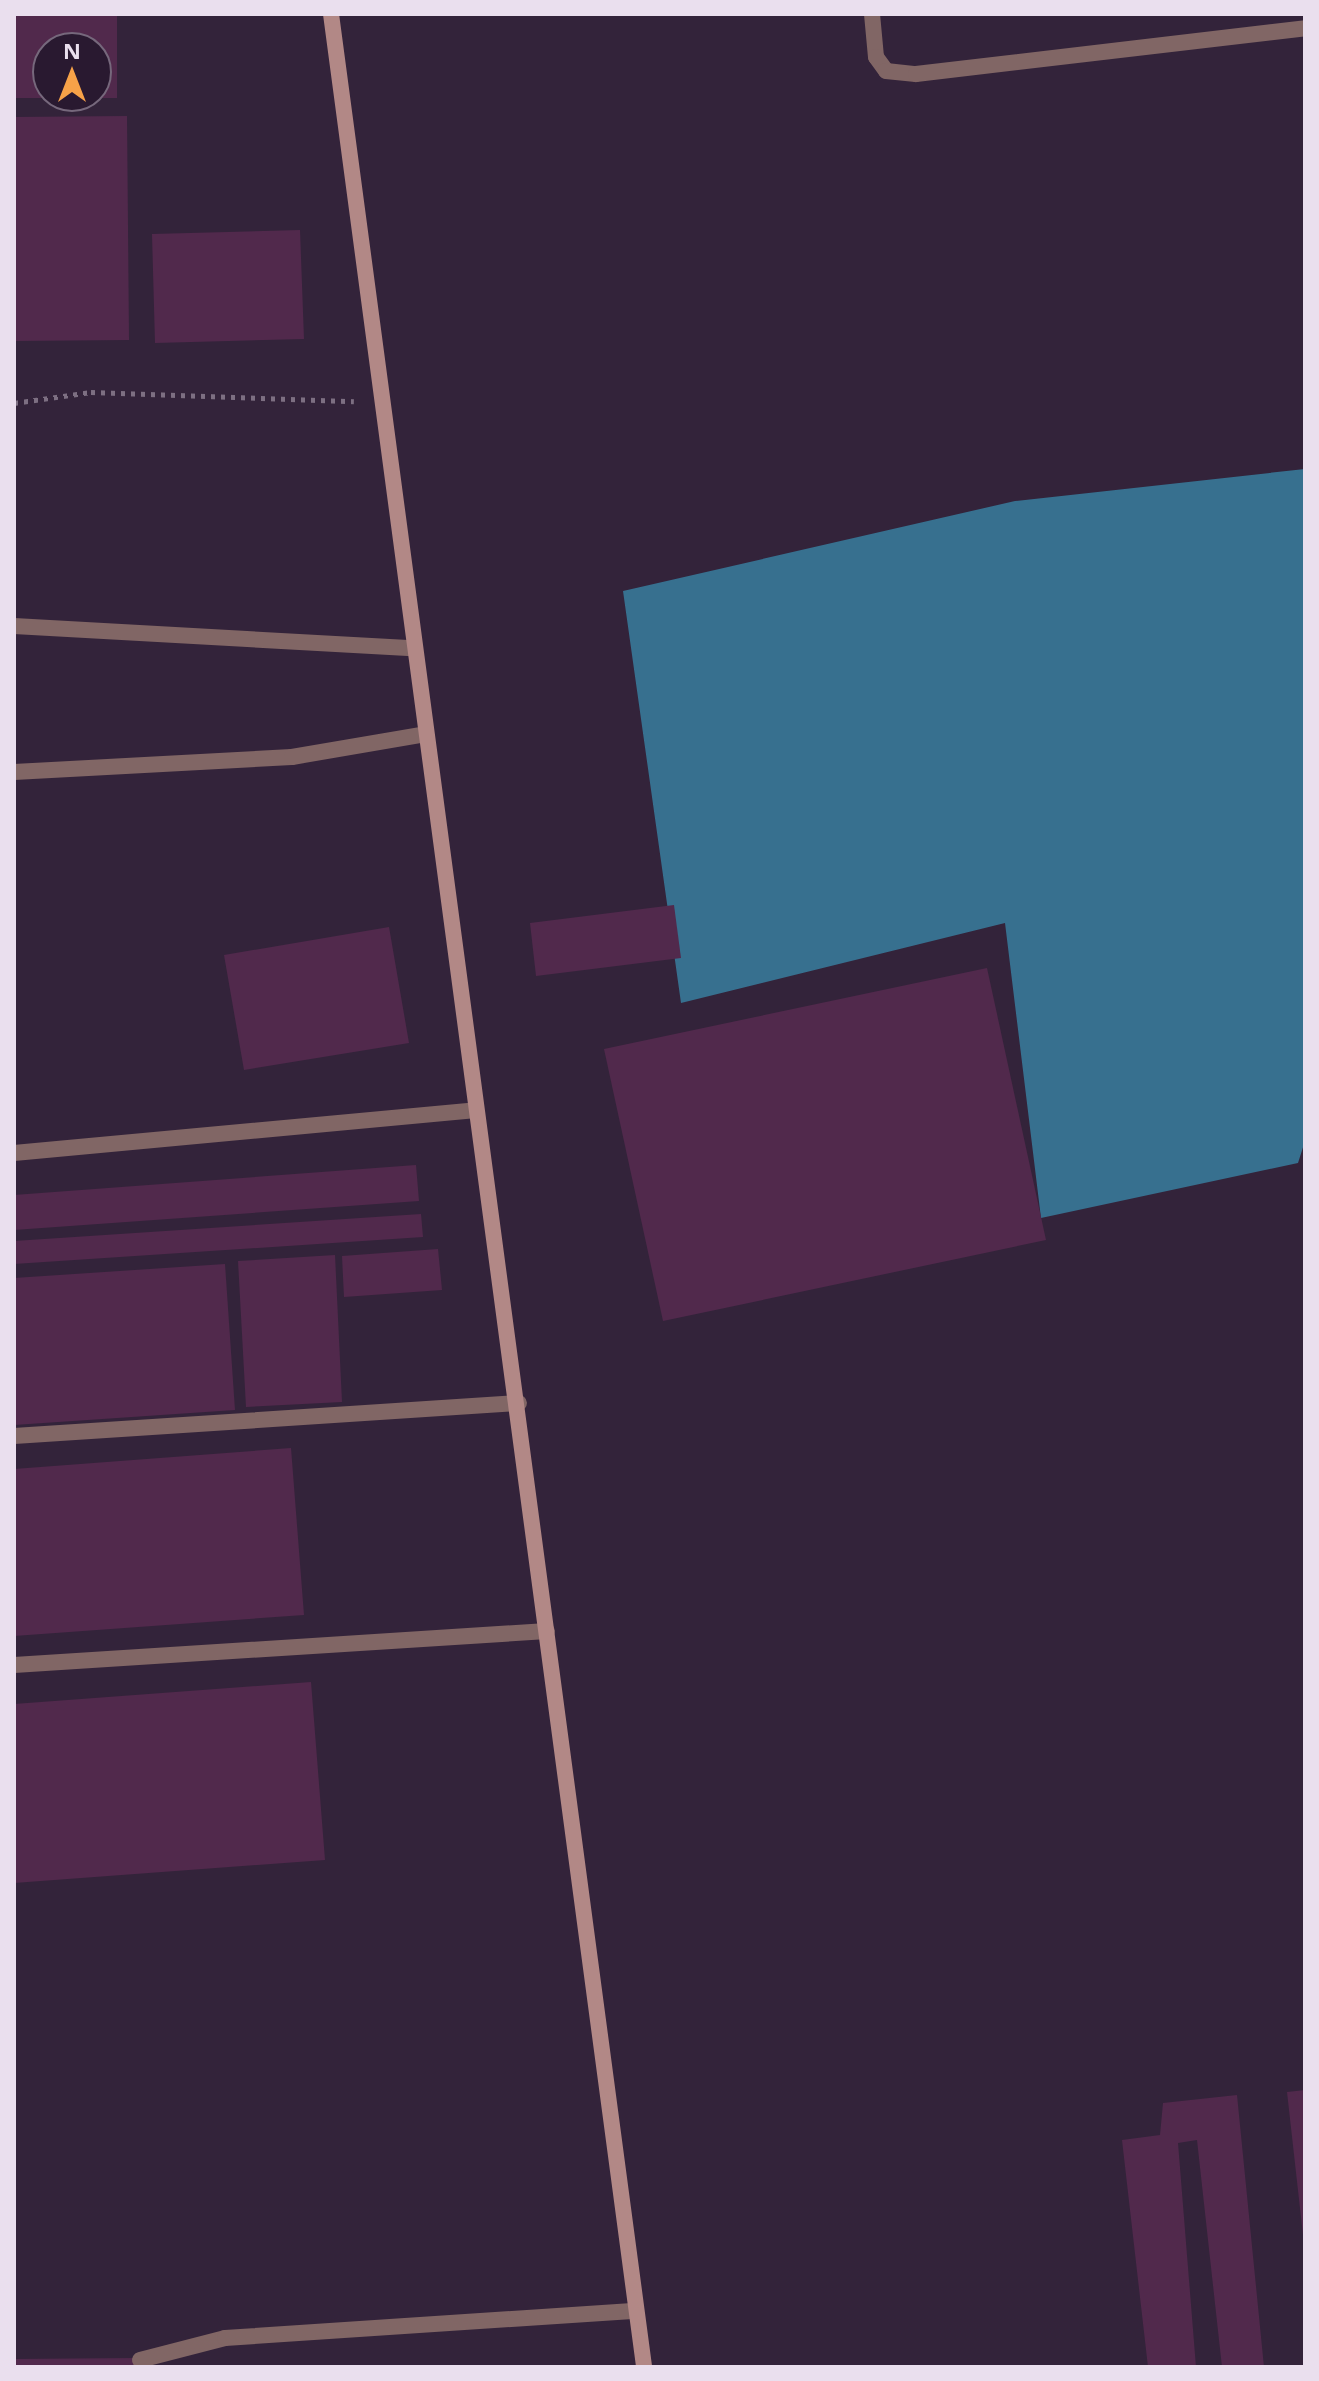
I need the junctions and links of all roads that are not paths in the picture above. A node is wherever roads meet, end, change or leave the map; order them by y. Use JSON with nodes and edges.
{"nodes":[{"id":1,"x":331,"y":14,"type":"edge"},
{"id":2,"x":872,"y":14,"type":"edge"},
{"id":3,"x":1305,"y":28,"type":"edge"},
{"id":4,"x":14,"y":626,"type":"edge"},
{"id":5,"x":412,"y":648,"type":"junction"},
{"id":6,"x":421,"y":735,"type":"junction"},
{"id":7,"x":14,"y":772,"type":"edge"},
{"id":8,"x":476,"y":1110,"type":"junction"},
{"id":9,"x":14,"y":1153,"type":"edge"},
{"id":10,"x":519,"y":1403,"type":"junction"},
{"id":11,"x":14,"y":1436,"type":"edge"},
{"id":12,"x":547,"y":1631,"type":"junction"},
{"id":13,"x":14,"y":1665,"type":"edge"},
{"id":14,"x":636,"y":2311,"type":"junction"},
{"id":15,"x":140,"y":2360,"type":"dead end"},
{"id":16,"x":644,"y":2367,"type":"edge"}],
"edges":[{"from":1,"to":5,"type":"street"},
{"from":2,"to":3,"type":"street"},
{"from":4,"to":5,"type":"street"},
{"from":5,"to":6,"type":"street"},
{"from":6,"to":7,"type":"street"},
{"from":6,"to":8,"type":"street"},
{"from":8,"to":9,"type":"street"},
{"from":8,"to":10,"type":"street"},
{"from":10,"to":11,"type":"street"},
{"from":10,"to":12,"type":"street"},
{"from":12,"to":13,"type":"street"},
{"from":12,"to":14,"type":"street"},
{"from":14,"to":15,"type":"street"},
{"from":14,"to":16,"type":"street"}]}
